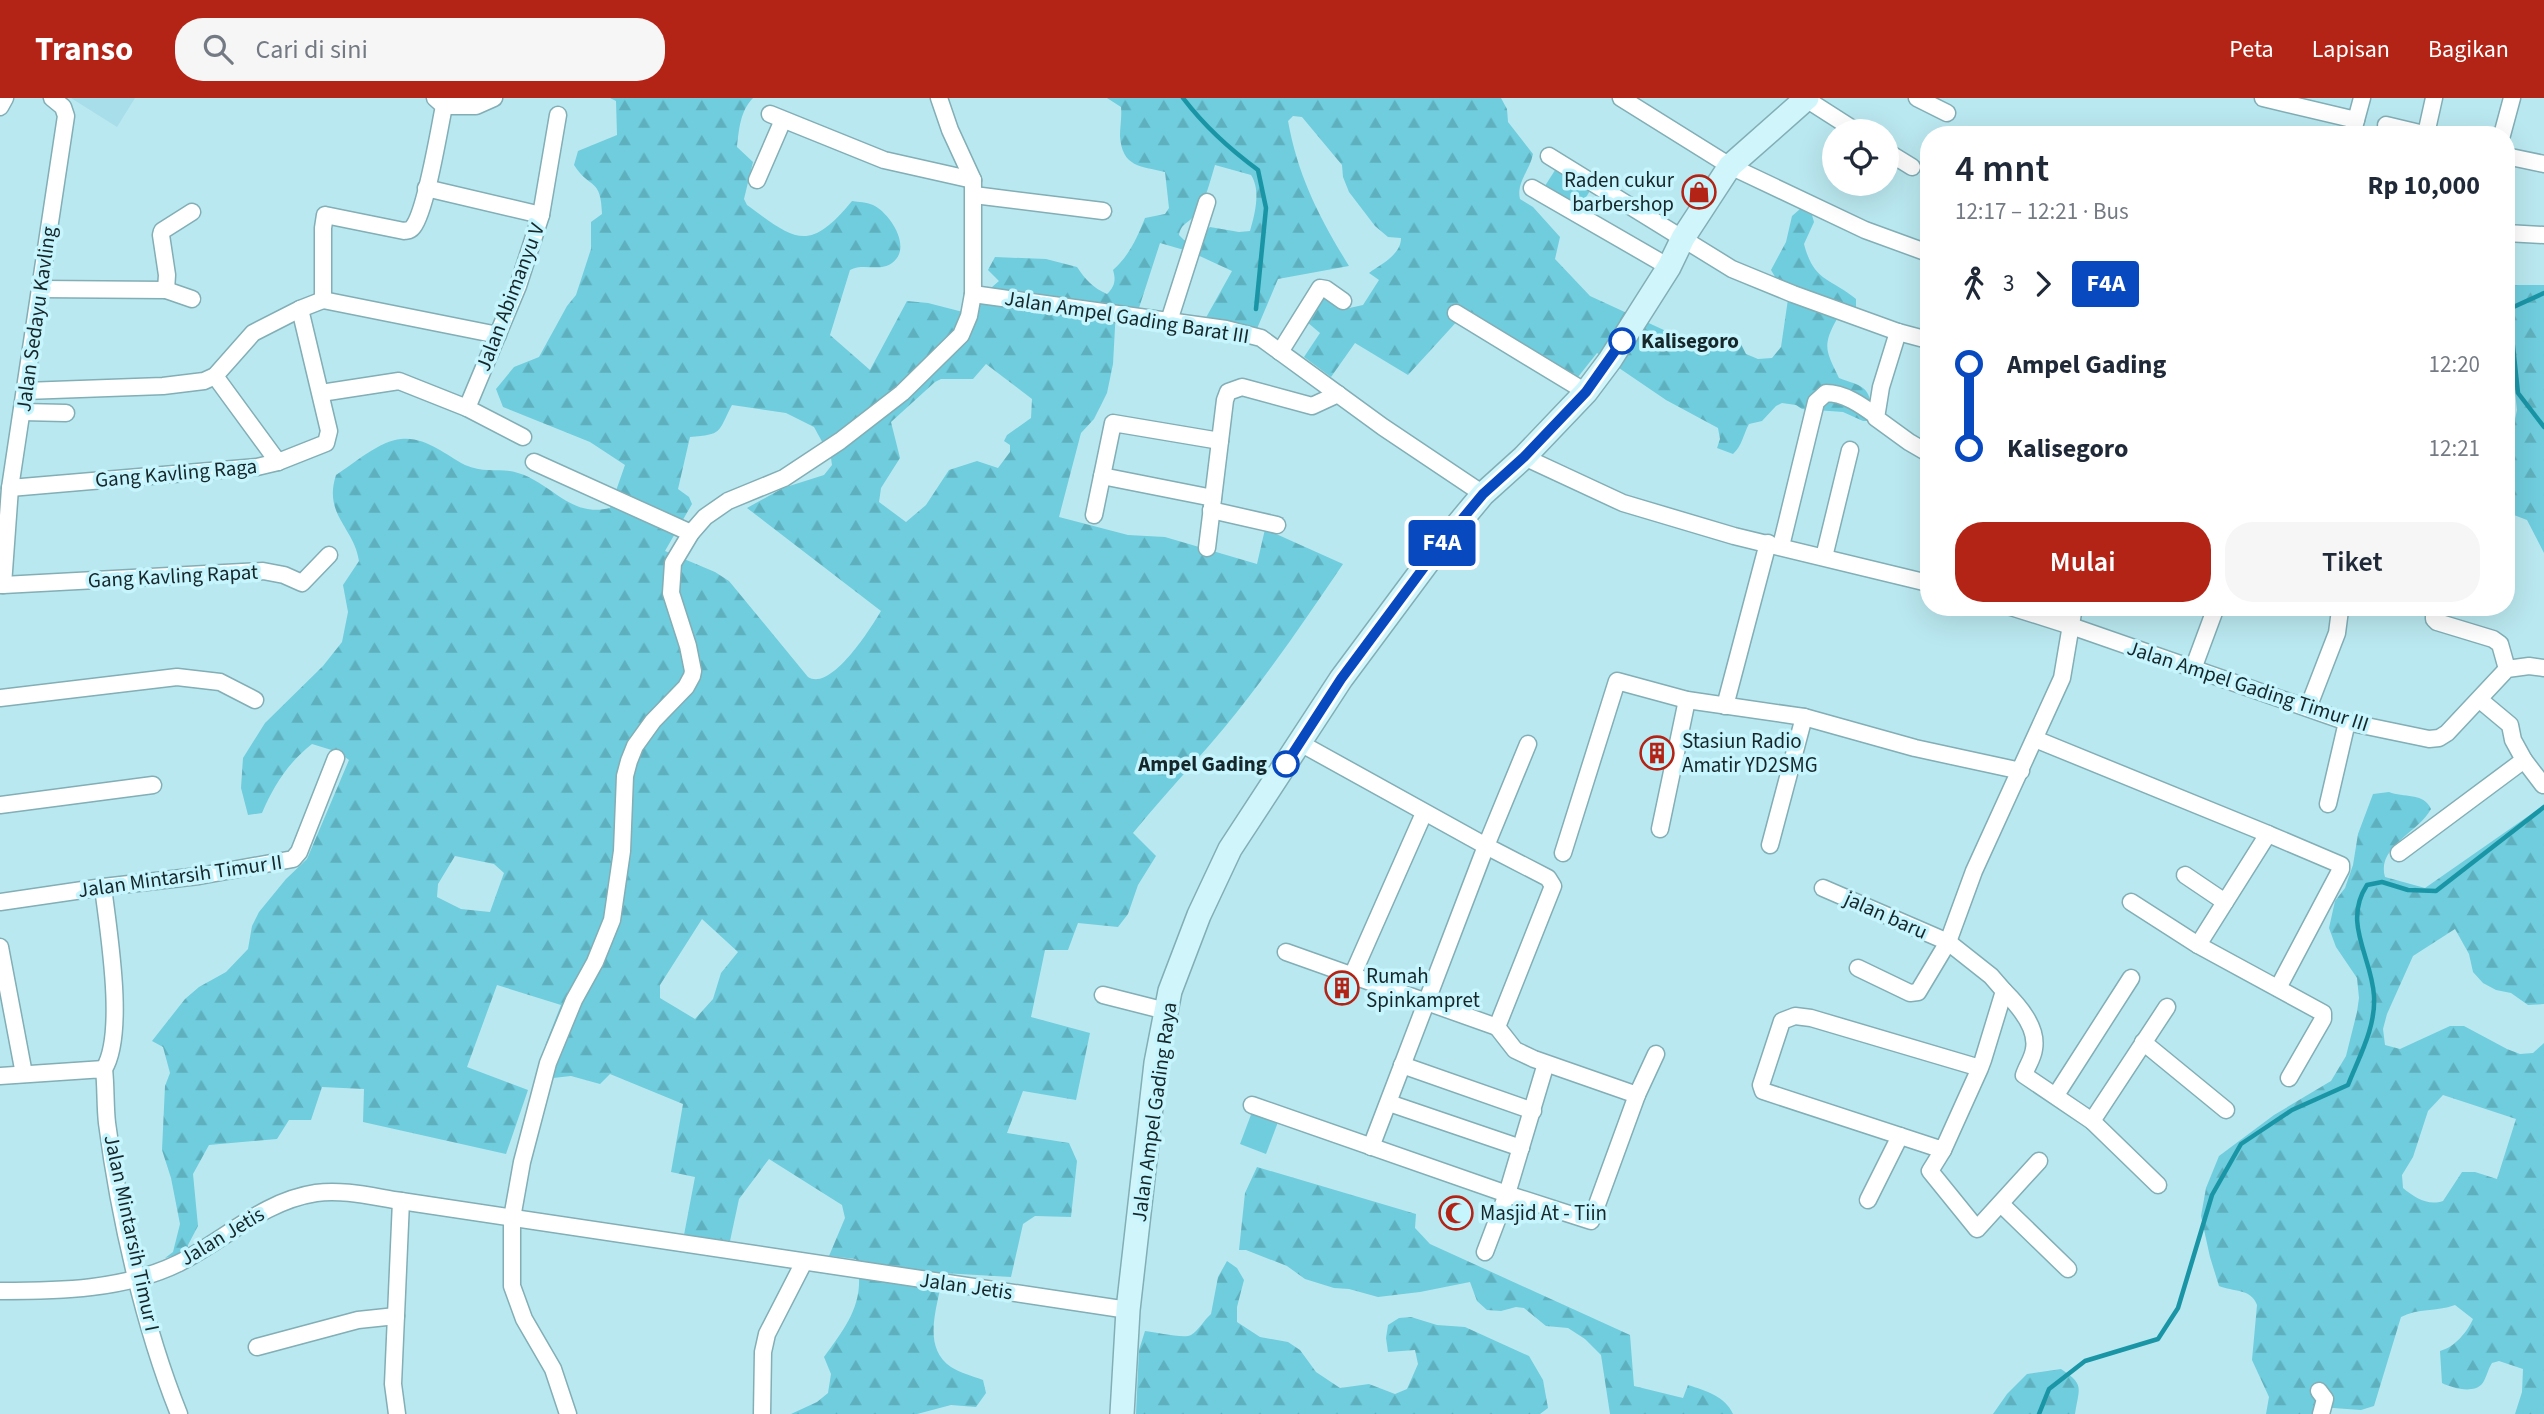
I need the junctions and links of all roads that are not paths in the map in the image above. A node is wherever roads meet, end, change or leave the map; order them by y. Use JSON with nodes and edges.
{"nodes":[{"id":1,"x":5,"y":98,"type":"edge"},
{"id":2,"x":52,"y":98,"type":"edge"},
{"id":3,"x":494,"y":98,"type":"edge"},
{"id":4,"x":939,"y":98,"type":"edge"},
{"id":5,"x":1621,"y":98,"type":"edge"},
{"id":6,"x":1917,"y":98,"type":"edge"},
{"id":7,"x":2362,"y":98,"type":"edge"},
{"id":8,"x":2434,"y":98,"type":"edge"},
{"id":9,"x":2512,"y":98,"type":"edge"},
{"id":10,"x":1806,"y":99,"type":"edge"},
{"id":11,"x":2275,"y":99,"type":"edge"},
{"id":12,"x":440,"y":102,"type":"edge"},
{"id":13,"x":0,"y":107,"type":"edge"},
{"id":14,"x":1947,"y":113,"type":"dead end"},
{"id":15,"x":558,"y":115,"type":"dead end"},
{"id":16,"x":1837,"y":119,"type":"edge"},
{"id":17,"x":2386,"y":125,"type":"dead end"},
{"id":18,"x":2351,"y":126,"type":"edge"},
{"id":19,"x":2354,"y":126,"type":"edge"},
{"id":20,"x":2391,"y":126,"type":"edge"},
{"id":21,"x":2429,"y":126,"type":"edge"},
{"id":22,"x":2504,"y":126,"type":"edge"},
{"id":23,"x":1549,"y":156,"type":"dead end"},
{"id":24,"x":2515,"y":158,"type":"edge"},
{"id":25,"x":1899,"y":159,"type":"edge"},
{"id":26,"x":2544,"y":164,"type":"edge"},
{"id":27,"x":1730,"y":166,"type":"junction"},
{"id":28,"x":1912,"y":167,"type":"dead end"},
{"id":29,"x":757,"y":180,"type":"dead end"},
{"id":30,"x":426,"y":188,"type":"junction"},
{"id":31,"x":974,"y":188,"type":"junction"},
{"id":32,"x":1532,"y":188,"type":"dead end"},
{"id":33,"x":1207,"y":202,"type":"dead end"},
{"id":34,"x":1103,"y":211,"type":"dead end"},
{"id":35,"x":192,"y":212,"type":"dead end"},
{"id":36,"x":541,"y":215,"type":"junction"},
{"id":37,"x":2515,"y":233,"type":"edge"},
{"id":38,"x":2544,"y":235,"type":"edge"},
{"id":39,"x":1683,"y":238,"type":"junction"},
{"id":40,"x":1920,"y":250,"type":"edge"},
{"id":41,"x":1668,"y":267,"type":"junction"},
{"id":42,"x":40,"y":289,"type":"junction"},
{"id":43,"x":166,"y":290,"type":"junction"},
{"id":44,"x":973,"y":294,"type":"junction"},
{"id":45,"x":192,"y":299,"type":"dead end"},
{"id":46,"x":323,"y":300,"type":"junction"},
{"id":47,"x":1343,"y":301,"type":"dead end"},
{"id":48,"x":300,"y":309,"type":"junction"},
{"id":49,"x":1456,"y":313,"type":"dead end"},
{"id":50,"x":1169,"y":321,"type":"junction"},
{"id":51,"x":1898,"y":332,"type":"junction"},
{"id":52,"x":498,"y":335,"type":"junction"},
{"id":53,"x":1920,"y":338,"type":"edge"},
{"id":54,"x":1280,"y":352,"type":"junction"},
{"id":55,"x":215,"y":376,"type":"junction"},
{"id":56,"x":25,"y":391,"type":"junction"},
{"id":57,"x":1586,"y":392,"type":"junction"},
{"id":58,"x":321,"y":393,"type":"junction"},
{"id":59,"x":1333,"y":396,"type":"junction"},
{"id":60,"x":470,"y":401,"type":"junction"},
{"id":61,"x":22,"y":412,"type":"junction"},
{"id":62,"x":66,"y":413,"type":"dead end"},
{"id":63,"x":1875,"y":415,"type":"junction"},
{"id":64,"x":523,"y":437,"type":"dead end"},
{"id":65,"x":1220,"y":442,"type":"junction"},
{"id":66,"x":1920,"y":448,"type":"edge"},
{"id":67,"x":1850,"y":450,"type":"dead end"},
{"id":68,"x":1524,"y":457,"type":"junction"},
{"id":69,"x":278,"y":462,"type":"junction"},
{"id":70,"x":534,"y":462,"type":"dead end"},
{"id":71,"x":1102,"y":476,"type":"junction"},
{"id":72,"x":10,"y":488,"type":"junction"},
{"id":73,"x":1483,"y":494,"type":"junction"},
{"id":74,"x":1212,"y":504,"type":"junction"},
{"id":75,"x":1094,"y":515,"type":"dead end"},
{"id":76,"x":1277,"y":525,"type":"dead end"},
{"id":77,"x":691,"y":534,"type":"junction"},
{"id":78,"x":1775,"y":545,"type":"junction"},
{"id":79,"x":1207,"y":548,"type":"dead end"},
{"id":80,"x":329,"y":555,"type":"dead end"},
{"id":81,"x":1824,"y":557,"type":"junction"},
{"id":82,"x":1920,"y":581,"type":"edge"},
{"id":83,"x":2,"y":585,"type":"edge"},
{"id":84,"x":2041,"y":616,"type":"edge"},
{"id":85,"x":2072,"y":616,"type":"edge"},
{"id":86,"x":2213,"y":616,"type":"edge"},
{"id":87,"x":2339,"y":616,"type":"edge"},
{"id":88,"x":2434,"y":616,"type":"edge"},
{"id":89,"x":2071,"y":625,"type":"junction"},
{"id":90,"x":2544,"y":668,"type":"edge"},
{"id":91,"x":2193,"y":669,"type":"junction"},
{"id":92,"x":2507,"y":669,"type":"junction"},
{"id":93,"x":0,"y":698,"type":"edge"},
{"id":94,"x":255,"y":700,"type":"dead end"},
{"id":95,"x":1687,"y":700,"type":"junction"},
{"id":96,"x":2480,"y":700,"type":"junction"},
{"id":97,"x":1725,"y":706,"type":"junction"},
{"id":98,"x":2308,"y":708,"type":"junction"},
{"id":99,"x":1804,"y":717,"type":"junction"},
{"id":100,"x":2347,"y":722,"type":"junction"},
{"id":101,"x":2035,"y":739,"type":"junction"},
{"id":102,"x":1300,"y":743,"type":"junction"},
{"id":103,"x":1528,"y":744,"type":"dead end"},
{"id":104,"x":336,"y":758,"type":"dead end"},
{"id":105,"x":2524,"y":760,"type":"junction"},
{"id":106,"x":2021,"y":771,"type":"junction"},
{"id":107,"x":153,"y":785,"type":"dead end"},
{"id":108,"x":2543,"y":785,"type":"edge"},
{"id":109,"x":0,"y":804,"type":"edge"},
{"id":110,"x":2328,"y":804,"type":"dead end"},
{"id":111,"x":1424,"y":813,"type":"junction"},
{"id":112,"x":1660,"y":829,"type":"dead end"},
{"id":113,"x":2268,"y":834,"type":"junction"},
{"id":114,"x":1770,"y":845,"type":"dead end"},
{"id":115,"x":1486,"y":846,"type":"junction"},
{"id":116,"x":1563,"y":853,"type":"dead end"},
{"id":117,"x":2399,"y":853,"type":"dead end"},
{"id":118,"x":2185,"y":875,"type":"dead end"},
{"id":119,"x":103,"y":887,"type":"junction"},
{"id":120,"x":1823,"y":888,"type":"dead end"},
{"id":121,"x":0,"y":902,"type":"edge"},
{"id":122,"x":2131,"y":902,"type":"dead end"},
{"id":123,"x":2225,"y":902,"type":"junction"},
{"id":124,"x":1948,"y":942,"type":"junction"},
{"id":125,"x":2198,"y":945,"type":"junction"},
{"id":126,"x":0,"y":947,"type":"edge"},
{"id":127,"x":1286,"y":952,"type":"dead end"},
{"id":128,"x":1858,"y":968,"type":"dead end"},
{"id":129,"x":1352,"y":976,"type":"junction"},
{"id":130,"x":2131,"y":978,"type":"dead end"},
{"id":131,"x":2278,"y":988,"type":"junction"},
{"id":132,"x":2004,"y":991,"type":"junction"},
{"id":133,"x":1103,"y":995,"type":"dead end"},
{"id":134,"x":1427,"y":1002,"type":"junction"},
{"id":135,"x":2167,"y":1007,"type":"dead end"},
{"id":136,"x":1166,"y":1011,"type":"junction"},
{"id":137,"x":1497,"y":1027,"type":"junction"},
{"id":138,"x":2143,"y":1042,"type":"junction"},
{"id":139,"x":1656,"y":1054,"type":"dead end"},
{"id":140,"x":1402,"y":1065,"type":"junction"},
{"id":141,"x":1980,"y":1068,"type":"junction"},
{"id":142,"x":104,"y":1069,"type":"junction"},
{"id":143,"x":1544,"y":1070,"type":"dead end"},
{"id":144,"x":24,"y":1074,"type":"junction"},
{"id":145,"x":0,"y":1076,"type":"edge"},
{"id":146,"x":2289,"y":1078,"type":"dead end"},
{"id":147,"x":1637,"y":1095,"type":"junction"},
{"id":148,"x":2056,"y":1095,"type":"junction"},
{"id":149,"x":1389,"y":1103,"type":"junction"},
{"id":150,"x":1252,"y":1105,"type":"dead end"},
{"id":151,"x":2226,"y":1110,"type":"dead end"},
{"id":152,"x":1532,"y":1111,"type":"junction"},
{"id":153,"x":2092,"y":1121,"type":"junction"},
{"id":154,"x":1900,"y":1136,"type":"junction"},
{"id":155,"x":1371,"y":1147,"type":"junction"},
{"id":156,"x":1521,"y":1147,"type":"junction"},
{"id":157,"x":1942,"y":1150,"type":"junction"},
{"id":158,"x":2039,"y":1161,"type":"dead end"},
{"id":159,"x":2158,"y":1185,"type":"dead end"},
{"id":160,"x":1507,"y":1194,"type":"junction"},
{"id":161,"x":1868,"y":1200,"type":"dead end"},
{"id":162,"x":401,"y":1201,"type":"junction"},
{"id":163,"x":2001,"y":1204,"type":"junction"},
{"id":164,"x":512,"y":1218,"type":"junction"},
{"id":165,"x":1485,"y":1252,"type":"dead end"},
{"id":166,"x":804,"y":1262,"type":"junction"},
{"id":167,"x":2068,"y":1269,"type":"dead end"},
{"id":168,"x":137,"y":1278,"type":"junction"},
{"id":169,"x":0,"y":1290,"type":"edge"},
{"id":170,"x":1128,"y":1310,"type":"junction"},
{"id":171,"x":396,"y":1316,"type":"junction"},
{"id":172,"x":257,"y":1347,"type":"dead end"},
{"id":173,"x":2319,"y":1391,"type":"dead end"},
{"id":174,"x":179,"y":1414,"type":"edge"},
{"id":175,"x":397,"y":1414,"type":"edge"},
{"id":176,"x":568,"y":1414,"type":"edge"},
{"id":177,"x":761,"y":1414,"type":"edge"},
{"id":178,"x":1122,"y":1414,"type":"edge"},
{"id":179,"x":2321,"y":1414,"type":"edge"}],
"edges":[{"from":1,"to":13,"type":"street"},
{"from":2,"to":42,"type":"street","name":"Jalan Sedayu Kavling"},
{"from":3,"to":12,"type":"street"},
{"from":4,"to":31,"type":"street"},
{"from":5,"to":27,"type":"street"},
{"from":6,"to":14,"type":"street"},
{"from":7,"to":19,"type":"street"},
{"from":8,"to":21,"type":"street"},
{"from":9,"to":22,"type":"street"},
{"from":10,"to":16,"type":"street"},
{"from":10,"to":27,"type":"main road","name":"Jalan Ampel Gading Raya"},
{"from":11,"to":18,"type":"street"},
{"from":12,"to":30,"type":"street"},
{"from":15,"to":36,"type":"street","name":"Jalan Abimanyu V"},
{"from":17,"to":20,"type":"street"},
{"from":23,"to":39,"type":"street"},
{"from":24,"to":26,"type":"street"},
{"from":25,"to":28,"type":"street"},
{"from":27,"to":39,"type":"main road","name":"Jalan Ampel Gading Raya"},
{"from":27,"to":40,"type":"street"},
{"from":29,"to":31,"type":"street"},
{"from":30,"to":36,"type":"street"},
{"from":30,"to":46,"type":"street"},
{"from":31,"to":34,"type":"street"},
{"from":31,"to":44,"type":"street"},
{"from":32,"to":41,"type":"street"},
{"from":33,"to":50,"type":"street"},
{"from":35,"to":43,"type":"street"},
{"from":36,"to":52,"type":"street","name":"Jalan Abimanyu V"},
{"from":37,"to":38,"type":"street"},
{"from":39,"to":41,"type":"main road","name":"Jalan Ampel Gading Raya"},
{"from":39,"to":51,"type":"street"},
{"from":41,"to":57,"type":"main road","name":"Jalan Ampel Gading Raya"},
{"from":42,"to":43,"type":"street"},
{"from":42,"to":56,"type":"street","name":"Jalan Sedayu Kavling"},
{"from":43,"to":45,"type":"street"},
{"from":44,"to":50,"type":"street","name":"Jalan Ampel Gading Barat III"},
{"from":44,"to":77,"type":"street"},
{"from":46,"to":48,"type":"street"},
{"from":46,"to":52,"type":"street"},
{"from":47,"to":54,"type":"street"},
{"from":48,"to":55,"type":"street"},
{"from":48,"to":58,"type":"street"},
{"from":49,"to":57,"type":"street"},
{"from":50,"to":54,"type":"street","name":"Jalan Ampel Gading Barat III"},
{"from":51,"to":53,"type":"street"},
{"from":51,"to":63,"type":"street"},
{"from":52,"to":60,"type":"street","name":"Jalan Abimanyu V"},
{"from":54,"to":59,"type":"street","name":"Jalan Ampel Gading Barat III"},
{"from":55,"to":56,"type":"street"},
{"from":55,"to":69,"type":"street"},
{"from":56,"to":61,"type":"street","name":"Jalan Sedayu Kavling"},
{"from":57,"to":68,"type":"main road","name":"Jalan Ampel Gading Raya"},
{"from":58,"to":60,"type":"street"},
{"from":58,"to":69,"type":"street","name":"Gang Kavling Raga"},
{"from":59,"to":65,"type":"street"},
{"from":59,"to":73,"type":"street","name":"Jalan Ampel Gading Barat III"},
{"from":60,"to":64,"type":"street"},
{"from":61,"to":62,"type":"street"},
{"from":61,"to":72,"type":"street","name":"Jalan Sedayu Kavling"},
{"from":63,"to":66,"type":"street"},
{"from":63,"to":78,"type":"street"},
{"from":65,"to":71,"type":"street"},
{"from":65,"to":74,"type":"street"},
{"from":67,"to":81,"type":"street"},
{"from":68,"to":73,"type":"main road","name":"Jalan Ampel Gading Raya"},
{"from":68,"to":78,"type":"street"},
{"from":69,"to":72,"type":"street","name":"Gang Kavling Raga"},
{"from":70,"to":77,"type":"street"},
{"from":71,"to":74,"type":"street"},
{"from":71,"to":75,"type":"street"},
{"from":72,"to":83,"type":"street","name":"Jalan Sedayu Kavling"},
{"from":73,"to":102,"type":"main road","name":"Jalan Ampel Gading Raya"},
{"from":74,"to":76,"type":"street"},
{"from":74,"to":79,"type":"street"},
{"from":77,"to":164,"type":"street"},
{"from":78,"to":81,"type":"street"},
{"from":78,"to":97,"type":"street"},
{"from":80,"to":83,"type":"street","name":"Gang Kavling Rapat"},
{"from":81,"to":82,"type":"street"},
{"from":84,"to":89,"type":"street","name":"Jalan Ampel Gading Timur III"},
{"from":85,"to":89,"type":"street"},
{"from":86,"to":91,"type":"street"},
{"from":87,"to":98,"type":"street"},
{"from":88,"to":92,"type":"street"},
{"from":89,"to":91,"type":"street","name":"Jalan Ampel Gading Timur III"},
{"from":89,"to":101,"type":"street"},
{"from":90,"to":92,"type":"street"},
{"from":91,"to":98,"type":"street","name":"Jalan Ampel Gading Timur III"},
{"from":92,"to":96,"type":"street","name":"Jalan Ampel Gading Timur III"},
{"from":93,"to":94,"type":"street"},
{"from":95,"to":97,"type":"street"},
{"from":95,"to":112,"type":"street"},
{"from":95,"to":116,"type":"street"},
{"from":96,"to":100,"type":"street","name":"Jalan Ampel Gading Timur III"},
{"from":96,"to":105,"type":"street"},
{"from":97,"to":99,"type":"street"},
{"from":98,"to":100,"type":"street","name":"Jalan Ampel Gading Timur III"},
{"from":99,"to":106,"type":"street"},
{"from":99,"to":114,"type":"street"},
{"from":100,"to":110,"type":"street"},
{"from":101,"to":106,"type":"street"},
{"from":101,"to":113,"type":"street"},
{"from":102,"to":111,"type":"street"},
{"from":102,"to":136,"type":"main road","name":"Jalan Ampel Gading Raya"},
{"from":103,"to":115,"type":"street"},
{"from":104,"to":119,"type":"street","name":"Jalan Mintarsih Timur II"},
{"from":105,"to":108,"type":"street"},
{"from":105,"to":117,"type":"street"},
{"from":106,"to":124,"type":"street"},
{"from":107,"to":109,"type":"street"},
{"from":111,"to":115,"type":"street"},
{"from":111,"to":129,"type":"street"},
{"from":113,"to":123,"type":"street"},
{"from":113,"to":131,"type":"street"},
{"from":115,"to":134,"type":"street"},
{"from":115,"to":137,"type":"street"},
{"from":118,"to":123,"type":"street"},
{"from":119,"to":121,"type":"street","name":"Jalan Mintarsih Timur II"},
{"from":119,"to":142,"type":"street","name":"Jalan Mintarsih Timur I"},
{"from":120,"to":124,"type":"street","name":"jalan baru"},
{"from":122,"to":125,"type":"street"},
{"from":123,"to":125,"type":"street"},
{"from":124,"to":128,"type":"street"},
{"from":124,"to":132,"type":"street","name":"jalan baru"},
{"from":125,"to":131,"type":"street"},
{"from":126,"to":144,"type":"street"},
{"from":127,"to":129,"type":"street"},
{"from":129,"to":134,"type":"street"},
{"from":130,"to":148,"type":"street"},
{"from":131,"to":146,"type":"street"},
{"from":132,"to":141,"type":"street"},
{"from":132,"to":148,"type":"street","name":"jalan baru"},
{"from":133,"to":136,"type":"street"},
{"from":134,"to":137,"type":"street"},
{"from":134,"to":140,"type":"street"},
{"from":135,"to":138,"type":"street"},
{"from":136,"to":170,"type":"main road","name":"Jalan Ampel Gading Raya"},
{"from":137,"to":147,"type":"street"},
{"from":138,"to":151,"type":"street"},
{"from":138,"to":153,"type":"street"},
{"from":139,"to":147,"type":"street"},
{"from":140,"to":149,"type":"street"},
{"from":140,"to":152,"type":"street"},
{"from":141,"to":154,"type":"street"},
{"from":141,"to":157,"type":"street"},
{"from":142,"to":144,"type":"street"},
{"from":142,"to":168,"type":"street","name":"Jalan Mintarsih Timur I"},
{"from":143,"to":152,"type":"street"},
{"from":144,"to":145,"type":"street"},
{"from":147,"to":160,"type":"street"},
{"from":148,"to":153,"type":"street"},
{"from":149,"to":155,"type":"street"},
{"from":149,"to":156,"type":"street"},
{"from":150,"to":155,"type":"street"},
{"from":152,"to":156,"type":"street"},
{"from":153,"to":159,"type":"street"},
{"from":154,"to":157,"type":"street"},
{"from":154,"to":161,"type":"street"},
{"from":155,"to":160,"type":"street"},
{"from":156,"to":160,"type":"street"},
{"from":157,"to":163,"type":"street"},
{"from":158,"to":163,"type":"street"},
{"from":160,"to":165,"type":"street"},
{"from":162,"to":164,"type":"street","name":"Jalan Jetis"},
{"from":162,"to":168,"type":"street","name":"Jalan Jetis"},
{"from":162,"to":171,"type":"street"},
{"from":163,"to":167,"type":"street"},
{"from":164,"to":166,"type":"street","name":"Jalan Jetis"},
{"from":164,"to":176,"type":"street"},
{"from":166,"to":170,"type":"street","name":"Jalan Jetis"},
{"from":166,"to":177,"type":"street"},
{"from":168,"to":169,"type":"street","name":"Jalan Jetis"},
{"from":168,"to":174,"type":"street","name":"Jalan Mintarsih Timur I"},
{"from":170,"to":178,"type":"main road","name":"Jalan Ampel Gading Raya"},
{"from":171,"to":172,"type":"street"},
{"from":171,"to":175,"type":"street"},
{"from":173,"to":179,"type":"street"}]}
